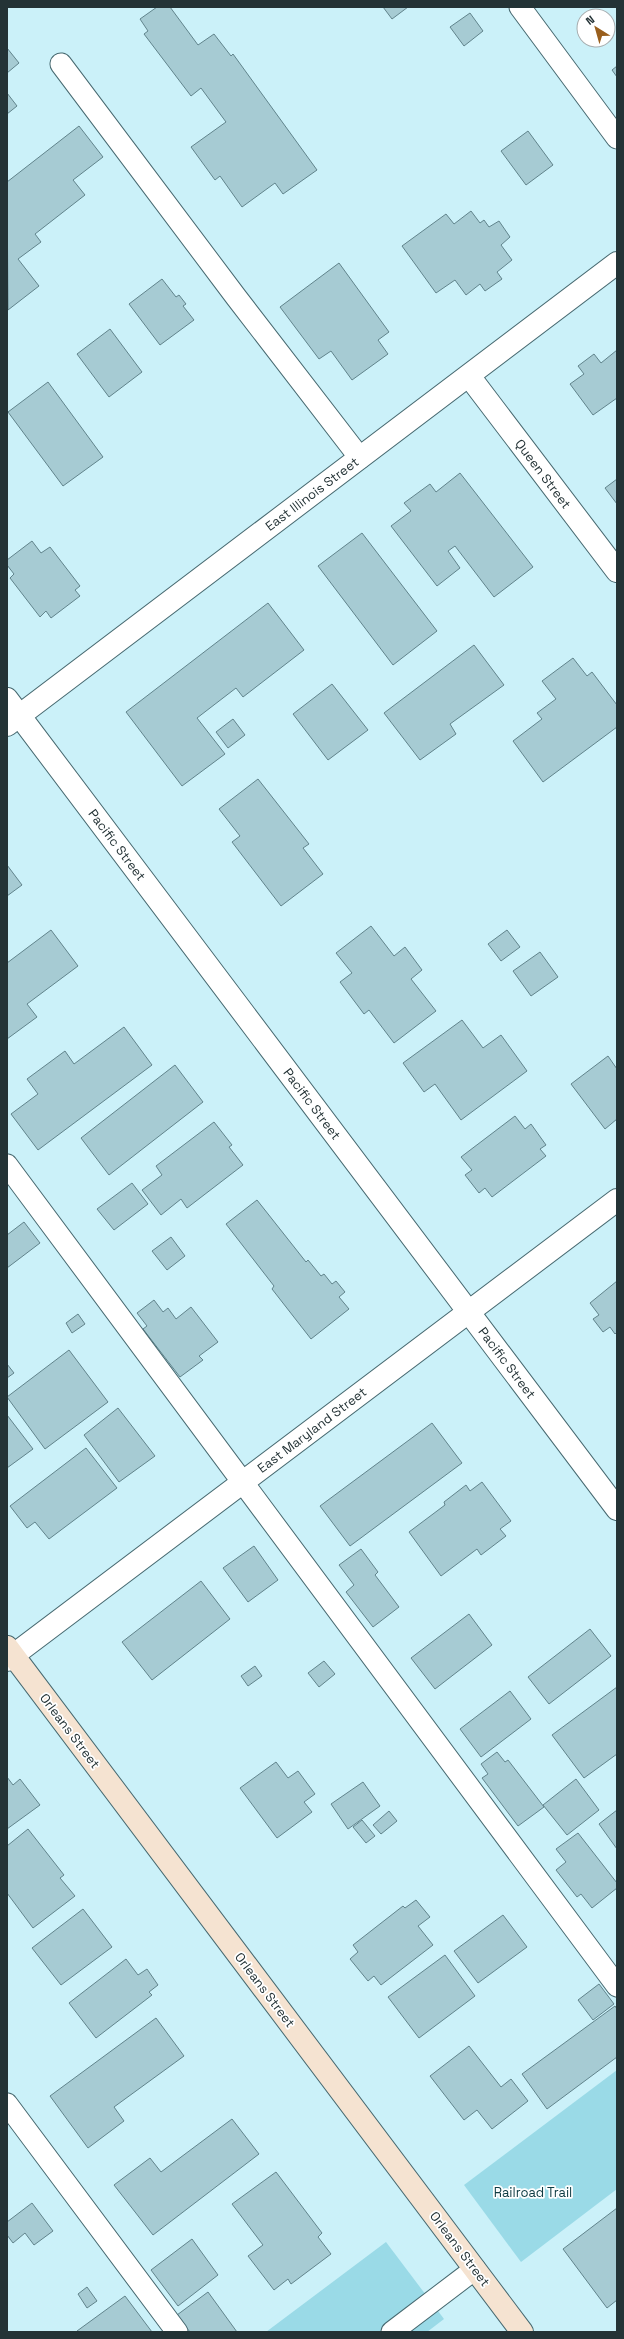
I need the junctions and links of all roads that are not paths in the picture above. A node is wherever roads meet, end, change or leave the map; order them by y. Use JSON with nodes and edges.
{"nodes":[{"id":1,"x":520,"y":7,"type":"edge"},
{"id":2,"x":61,"y":64,"type":"dead end"},
{"id":3,"x":617,"y":138,"type":"edge"},
{"id":4,"x":617,"y":264,"type":"edge"},
{"id":5,"x":469,"y":376,"type":"junction"},
{"id":6,"x":360,"y":458,"type":"junction"},
{"id":7,"x":617,"y":571,"type":"edge"},
{"id":8,"x":11,"y":713,"type":"edge"},
{"id":9,"x":7,"y":1165,"type":"edge"},
{"id":10,"x":617,"y":1200,"type":"edge"},
{"id":11,"x":468,"y":1312,"type":"junction"},
{"id":12,"x":243,"y":1482,"type":"junction"},
{"id":13,"x":617,"y":1509,"type":"edge"},
{"id":14,"x":9,"y":1654,"type":"edge"},
{"id":15,"x":617,"y":1986,"type":"edge"},
{"id":16,"x":7,"y":2104,"type":"edge"},
{"id":17,"x":475,"y":2269,"type":"junction"},
{"id":18,"x":177,"y":2332,"type":"edge"},
{"id":19,"x":392,"y":2332,"type":"edge"},
{"id":20,"x":522,"y":2332,"type":"edge"}],
"edges":[{"from":1,"to":3,"type":"lane"},
{"from":2,"to":6,"type":"lane"},
{"from":4,"to":5,"type":"street","name":"East Illinois Street"},
{"from":5,"to":6,"type":"street","name":"East Illinois Street"},
{"from":5,"to":7,"type":"street","name":"Queen Street"},
{"from":6,"to":8,"type":"street","name":"East Illinois Street"},
{"from":8,"to":11,"type":"street","name":"Pacific Street"},
{"from":9,"to":12,"type":"lane"},
{"from":10,"to":11,"type":"street","name":"East Maryland Street"},
{"from":11,"to":12,"type":"street","name":"East Maryland Street"},
{"from":11,"to":13,"type":"street","name":"Pacific Street"},
{"from":12,"to":14,"type":"street","name":"East Maryland Street"},
{"from":12,"to":15,"type":"lane"},
{"from":14,"to":17,"type":"main road","name":"Orleans Street"},
{"from":16,"to":18,"type":"lane"},
{"from":17,"to":19,"type":"lane"},
{"from":17,"to":20,"type":"main road","name":"Orleans Street"}]}
